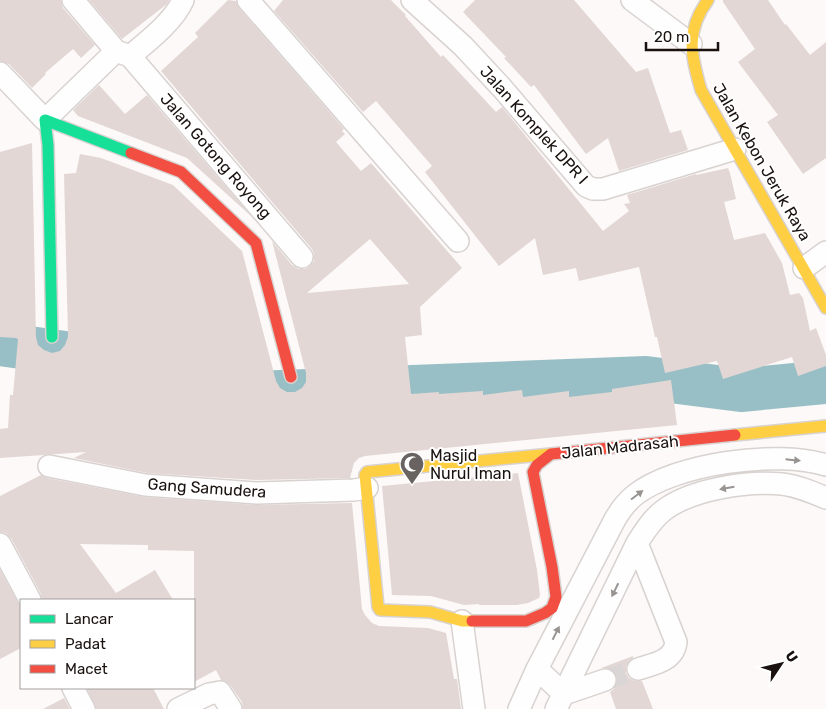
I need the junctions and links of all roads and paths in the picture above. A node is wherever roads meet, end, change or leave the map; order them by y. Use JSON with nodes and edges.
{"nodes":[{"id":1,"x":73,"y":0,"type":"edge"},
{"id":2,"x":183,"y":0,"type":"edge"},
{"id":3,"x":248,"y":0,"type":"edge"},
{"id":4,"x":412,"y":0,"type":"edge"},
{"id":5,"x":632,"y":0,"type":"edge"},
{"id":6,"x":708,"y":0,"type":"edge"},
{"id":7,"x":691,"y":44,"type":"junction"},
{"id":8,"x":123,"y":53,"type":"junction"},
{"id":9,"x":0,"y":73,"type":"edge"},
{"id":10,"x":45,"y":120,"type":"junction"},
{"id":11,"x":734,"y":149,"type":"junction"},
{"id":12,"x":458,"y":241,"type":"dead end"},
{"id":13,"x":826,"y":252,"type":"edge"},
{"id":14,"x":302,"y":257,"type":"dead end"},
{"id":15,"x":804,"y":268,"type":"junction"},
{"id":16,"x":826,"y":308,"type":"edge"},
{"id":17,"x":52,"y":337,"type":"dead end"},
{"id":18,"x":291,"y":377,"type":"dead end"},
{"id":19,"x":826,"y":426,"type":"edge"},
{"id":20,"x":551,"y":454,"type":"junction"},
{"id":21,"x":826,"y":465,"type":"edge"},
{"id":22,"x":49,"y":466,"type":"dead end"},
{"id":23,"x":367,"y":488,"type":"junction"},
{"id":24,"x":826,"y":498,"type":"edge"},
{"id":25,"x":637,"y":543,"type":"junction"},
{"id":26,"x":0,"y":544,"type":"edge"},
{"id":27,"x":29,"y":599,"type":"edge"},
{"id":28,"x":462,"y":621,"type":"junction"},
{"id":29,"x":537,"y":669,"type":"junction"},
{"id":30,"x":638,"y":670,"type":"tunnel mouth"},
{"id":31,"x":605,"y":680,"type":"tunnel mouth"},
{"id":32,"x":74,"y":689,"type":"edge"},
{"id":33,"x":560,"y":702,"type":"edge"},
{"id":34,"x":84,"y":709,"type":"edge"},
{"id":35,"x":178,"y":709,"type":"edge"},
{"id":36,"x":231,"y":709,"type":"edge"},
{"id":37,"x":474,"y":709,"type":"edge"},
{"id":38,"x":520,"y":709,"type":"edge"}],
"edges":[{"from":1,"to":8,"type":"street"},
{"from":2,"to":8,"type":"street"},
{"from":3,"to":12,"type":"street"},
{"from":4,"to":11,"type":"street","name":"Jalan Komplek DPR I"},
{"from":5,"to":7,"type":"street"},
{"from":6,"to":7,"type":"street","name":"Jalan Kebon Jeruk Raya"},
{"from":7,"to":11,"type":"street","name":"Jalan Kebon Jeruk Raya"},
{"from":8,"to":10,"type":"street"},
{"from":8,"to":14,"type":"street","name":"Jalan Gotong Royong"},
{"from":9,"to":10,"type":"street"},
{"from":10,"to":17,"type":"street"},
{"from":10,"to":18,"type":"street"},
{"from":11,"to":15,"type":"street","name":"Jalan Kebon Jeruk Raya"},
{"from":13,"to":15,"type":"street"},
{"from":15,"to":16,"type":"street","name":"Jalan Kebon Jeruk Raya"},
{"from":19,"to":20,"type":"street","name":"Jalan Madrasah"},
{"from":20,"to":23,"type":"street"},
{"from":20,"to":28,"type":"street","name":"Jalan Madrasah"},
{"from":29,"to":21,"type":"street","one_way":true},
{"from":22,"to":23,"type":"street","name":"Gang Samudera"},
{"from":23,"to":28,"type":"street"},
{"from":24,"to":25,"type":"street","one_way":true},
{"from":25,"to":30,"type":"street"},
{"from":25,"to":33,"type":"street","one_way":true},
{"from":26,"to":27,"type":"street"},
{"from":28,"to":37,"type":"street"},
{"from":29,"to":33,"type":"street"},
{"from":29,"to":38,"type":"street"},
{"from":31,"to":33,"type":"street"},
{"from":32,"to":34,"type":"street"},
{"from":35,"to":36,"type":"street"}]}
